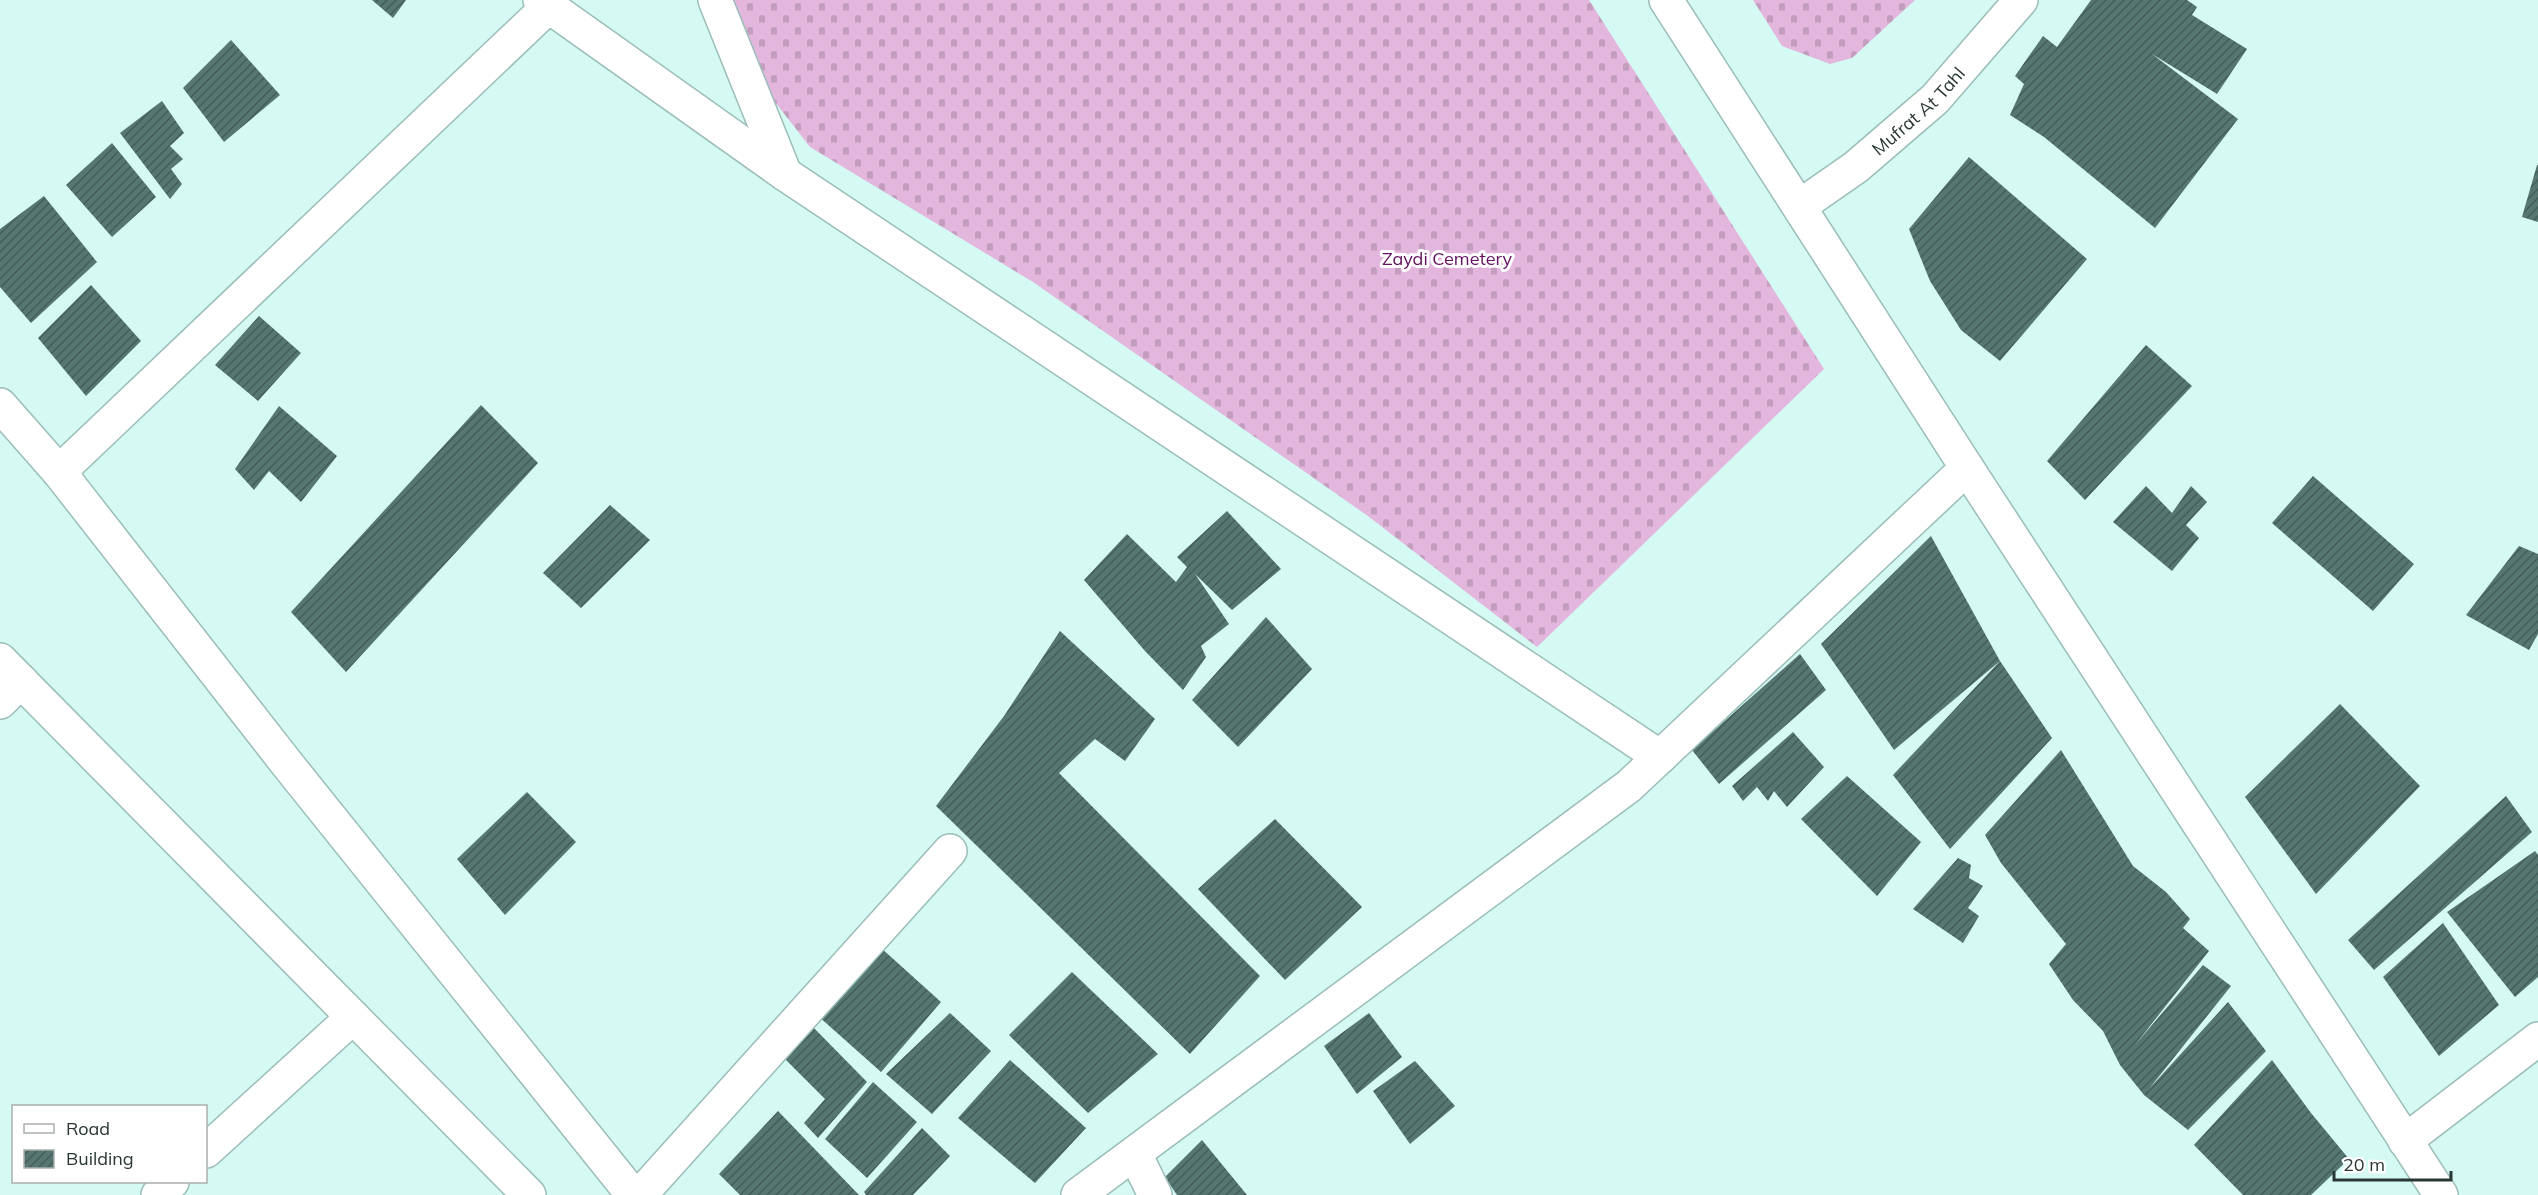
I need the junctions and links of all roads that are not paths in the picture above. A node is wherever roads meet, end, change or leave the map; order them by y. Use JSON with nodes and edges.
{"nodes":[{"id":1,"x":715,"y":0,"type":"edge"},
{"id":2,"x":1666,"y":0,"type":"edge"},
{"id":3,"x":2021,"y":0,"type":"edge"},
{"id":4,"x":544,"y":3,"type":"edge"},
{"id":5,"x":786,"y":174,"type":"junction"},
{"id":6,"x":1800,"y":206,"type":"junction"},
{"id":7,"x":0,"y":405,"type":"edge"},
{"id":8,"x":1967,"y":468,"type":"junction"},
{"id":9,"x":59,"y":472,"type":"junction"},
{"id":10,"x":7,"y":681,"type":"edge"},
{"id":11,"x":1660,"y":757,"type":"junction"},
{"id":12,"x":950,"y":850,"type":"dead end"},
{"id":13,"x":353,"y":1017,"type":"junction"},
{"id":14,"x":2538,"y":1039,"type":"edge"},
{"id":15,"x":2405,"y":1141,"type":"junction"},
{"id":16,"x":207,"y":1150,"type":"edge"},
{"id":17,"x":1135,"y":1154,"type":"junction"},
{"id":18,"x":171,"y":1183,"type":"edge"},
{"id":19,"x":158,"y":1195,"type":"edge"},
{"id":20,"x":529,"y":1195,"type":"edge"},
{"id":21,"x":633,"y":1195,"type":"edge"},
{"id":22,"x":640,"y":1195,"type":"edge"},
{"id":23,"x":1078,"y":1195,"type":"edge"},
{"id":24,"x":1155,"y":1195,"type":"edge"},
{"id":25,"x":2441,"y":1195,"type":"edge"}],
"edges":[{"from":1,"to":5,"type":"street"},
{"from":2,"to":6,"type":"street"},
{"from":3,"to":6,"type":"street","name":"Mufrat At Tahl"},
{"from":4,"to":5,"type":"street"},
{"from":4,"to":9,"type":"street"},
{"from":5,"to":11,"type":"street"},
{"from":6,"to":8,"type":"street"},
{"from":7,"to":9,"type":"street"},
{"from":8,"to":11,"type":"street"},
{"from":8,"to":15,"type":"street"},
{"from":9,"to":21,"type":"street"},
{"from":10,"to":13,"type":"street"},
{"from":11,"to":17,"type":"street"},
{"from":12,"to":22,"type":"street"},
{"from":13,"to":16,"type":"street"},
{"from":13,"to":20,"type":"street"},
{"from":14,"to":15,"type":"street"},
{"from":15,"to":25,"type":"street"},
{"from":17,"to":23,"type":"street"},
{"from":17,"to":24,"type":"street"},
{"from":18,"to":19,"type":"street"}]}
